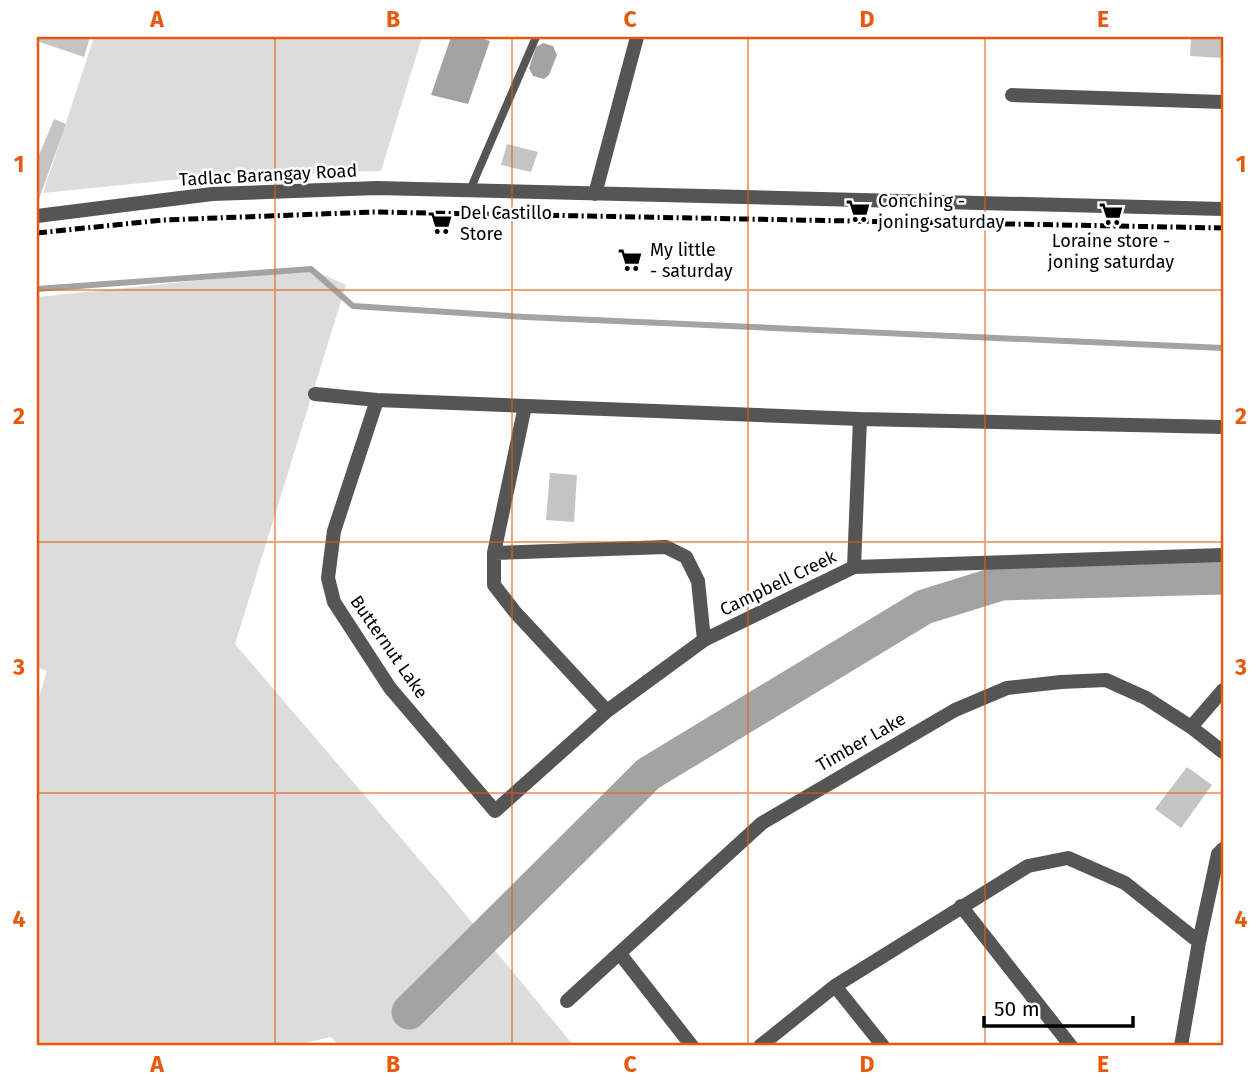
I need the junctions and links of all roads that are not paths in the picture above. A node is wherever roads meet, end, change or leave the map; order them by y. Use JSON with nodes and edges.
{"nodes":[{"id":1,"x":536,"y":37,"type":"edge"},
{"id":2,"x":636,"y":37,"type":"edge"},
{"id":3,"x":1012,"y":95,"type":"dead end"},
{"id":4,"x":1223,"y":102,"type":"edge"},
{"id":5,"x":470,"y":190,"type":"junction"},
{"id":6,"x":594,"y":194,"type":"junction"},
{"id":7,"x":1223,"y":209,"type":"edge"},
{"id":8,"x":37,"y":216,"type":"edge"},
{"id":9,"x":315,"y":394,"type":"dead end"},
{"id":10,"x":377,"y":400,"type":"junction"},
{"id":11,"x":525,"y":406,"type":"junction"},
{"id":12,"x":860,"y":419,"type":"junction"},
{"id":13,"x":1223,"y":427,"type":"edge"},
{"id":14,"x":494,"y":553,"type":"junction"},
{"id":15,"x":1223,"y":555,"type":"edge"},
{"id":16,"x":854,"y":567,"type":"junction"},
{"id":17,"x":704,"y":640,"type":"junction"},
{"id":18,"x":1223,"y":690,"type":"edge"},
{"id":19,"x":607,"y":711,"type":"junction"},
{"id":20,"x":1191,"y":727,"type":"junction"},
{"id":21,"x":1223,"y":752,"type":"edge"},
{"id":22,"x":495,"y":811,"type":"joint"},
{"id":23,"x":1223,"y":849,"type":"edge"},
{"id":24,"x":961,"y":905,"type":"junction"},
{"id":25,"x":1199,"y":942,"type":"junction"},
{"id":26,"x":620,"y":954,"type":"junction"},
{"id":27,"x":835,"y":986,"type":"junction"},
{"id":28,"x":566,"y":1001,"type":"dead end"},
{"id":29,"x":692,"y":1046,"type":"edge"},
{"id":30,"x":760,"y":1046,"type":"edge"},
{"id":31,"x":883,"y":1046,"type":"edge"},
{"id":32,"x":1071,"y":1046,"type":"edge"},
{"id":33,"x":1181,"y":1046,"type":"edge"}],
"edges":[{"from":1,"to":5,"type":"lane"},
{"from":2,"to":6,"type":"street"},
{"from":3,"to":4,"type":"street"},
{"from":5,"to":6,"type":"street","name":"Tadlac Barangay Road"},
{"from":5,"to":8,"type":"street","name":"Tadlac Barangay Road"},
{"from":6,"to":7,"type":"street","name":"Tadlac Barangay Road"},
{"from":9,"to":10,"type":"street"},
{"from":10,"to":11,"type":"street"},
{"from":10,"to":22,"type":"street","name":"Butternut Lake"},
{"from":11,"to":12,"type":"street"},
{"from":11,"to":14,"type":"street"},
{"from":12,"to":13,"type":"street"},
{"from":12,"to":16,"type":"street"},
{"from":14,"to":17,"type":"street"},
{"from":14,"to":19,"type":"street"},
{"from":15,"to":16,"type":"street","name":"Campbell Creek"},
{"from":16,"to":17,"type":"street","name":"Campbell Creek"},
{"from":17,"to":19,"type":"street","name":"Campbell Creek"},
{"from":18,"to":20,"type":"street"},
{"from":19,"to":22,"type":"street","name":"Campbell Creek"},
{"from":20,"to":21,"type":"street","name":"Timber Lake"},
{"from":20,"to":26,"type":"street","name":"Timber Lake"},
{"from":23,"to":25,"type":"street"},
{"from":24,"to":25,"type":"street"},
{"from":24,"to":27,"type":"street"},
{"from":24,"to":32,"type":"street"},
{"from":25,"to":33,"type":"street"},
{"from":26,"to":28,"type":"street","name":"Timber Lake"},
{"from":26,"to":29,"type":"street"},
{"from":27,"to":30,"type":"street"},
{"from":27,"to":31,"type":"street"}]}
